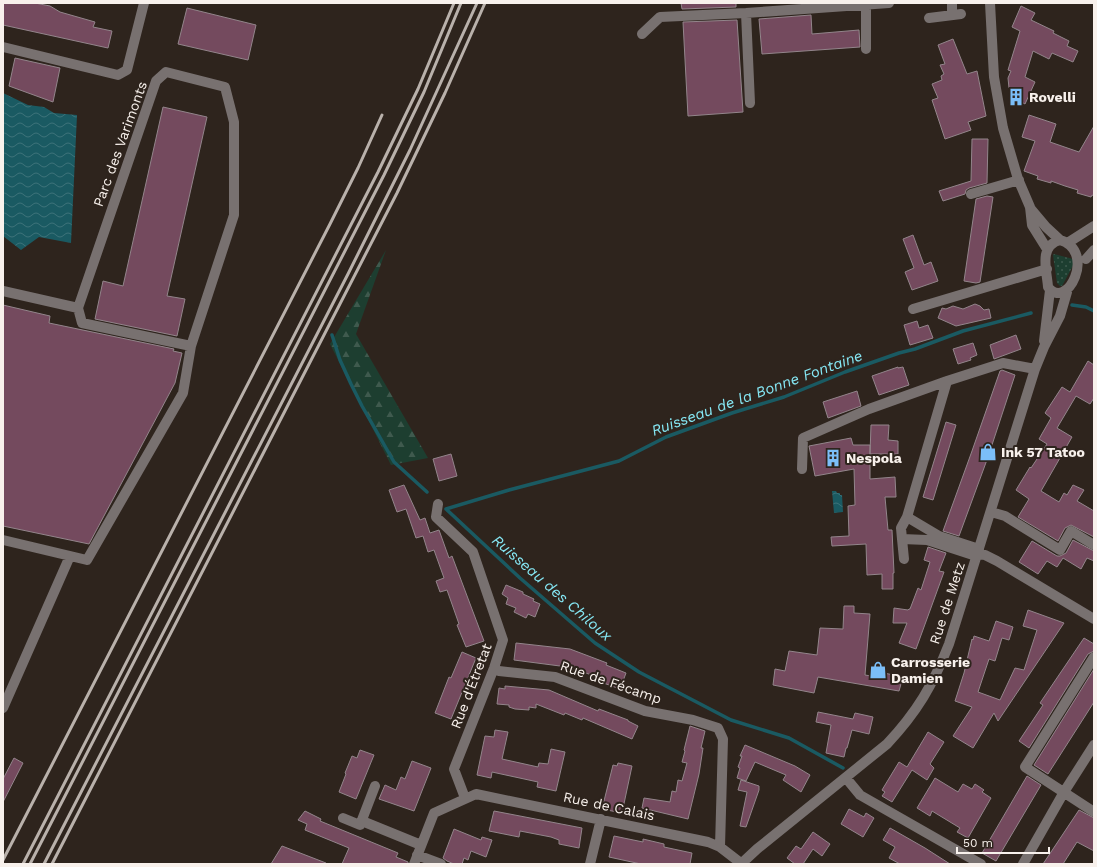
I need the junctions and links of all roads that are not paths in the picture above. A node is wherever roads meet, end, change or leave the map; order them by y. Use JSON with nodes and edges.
{"nodes":[{"id":1,"x":144,"y":3,"type":"edge"},
{"id":2,"x":885,"y":3,"type":"edge"},
{"id":3,"x":952,"y":3,"type":"edge"},
{"id":4,"x":990,"y":3,"type":"edge"},
{"id":5,"x":866,"y":5,"type":"junction"},
{"id":6,"x":746,"y":13,"type":"junction"},
{"id":7,"x":929,"y":18,"type":"dead end"},
{"id":8,"x":642,"y":34,"type":"dead end"},
{"id":9,"x":3,"y":48,"type":"edge"},
{"id":10,"x":866,"y":50,"type":"dead end"},
{"id":11,"x":750,"y":103,"type":"dead end"},
{"id":12,"x":1019,"y":180,"type":"junction"},
{"id":13,"x":972,"y":194,"type":"dead end"},
{"id":14,"x":1030,"y":207,"type":"junction"},
{"id":15,"x":1094,"y":226,"type":"edge"},
{"id":16,"x":1064,"y":241,"type":"junction"},
{"id":17,"x":1047,"y":249,"type":"junction"},
{"id":18,"x":1094,"y":250,"type":"edge"},
{"id":19,"x":1086,"y":259,"type":"junction"},
{"id":20,"x":1047,"y":268,"type":"junction"},
{"id":21,"x":1050,"y":290,"type":"junction"},
{"id":22,"x":3,"y":291,"type":"edge"},
{"id":23,"x":1067,"y":292,"type":"junction"},
{"id":24,"x":78,"y":308,"type":"junction"},
{"id":25,"x":913,"y":309,"type":"dead end"},
{"id":26,"x":190,"y":346,"type":"junction"},
{"id":27,"x":1044,"y":347,"type":"junction"},
{"id":28,"x":1035,"y":369,"type":"junction"},
{"id":29,"x":947,"y":381,"type":"junction"},
{"id":30,"x":802,"y":469,"type":"dead end"},
{"id":31,"x":438,"y":504,"type":"dead end"},
{"id":32,"x":991,"y":512,"type":"junction"},
{"id":33,"x":907,"y":517,"type":"junction"},
{"id":34,"x":902,"y":539,"type":"junction"},
{"id":35,"x":8,"y":541,"type":"edge"},
{"id":36,"x":1094,"y":545,"type":"edge"},
{"id":37,"x":977,"y":553,"type":"junction"},
{"id":38,"x":70,"y":556,"type":"junction"},
{"id":39,"x":904,"y":560,"type":"dead end"},
{"id":40,"x":1094,"y":619,"type":"edge"},
{"id":41,"x":1094,"y":657,"type":"edge"},
{"id":42,"x":494,"y":668,"type":"junction"},
{"id":43,"x":3,"y":708,"type":"edge"},
{"id":44,"x":1094,"y":745,"type":"edge"},
{"id":45,"x":846,"y":778,"type":"junction"},
{"id":46,"x":375,"y":786,"type":"dead end"},
{"id":47,"x":1064,"y":792,"type":"junction"},
{"id":48,"x":465,"y":798,"type":"junction"},
{"id":49,"x":1094,"y":812,"type":"edge"},
{"id":50,"x":343,"y":818,"type":"dead end"},
{"id":51,"x":601,"y":819,"type":"junction"},
{"id":52,"x":362,"y":821,"type":"junction"},
{"id":53,"x":421,"y":845,"type":"junction"},
{"id":54,"x":720,"y":847,"type":"junction"},
{"id":55,"x":416,"y":859,"type":"edge"},
{"id":56,"x":441,"y":864,"type":"edge"},
{"id":57,"x":590,"y":864,"type":"edge"},
{"id":58,"x":742,"y":864,"type":"edge"},
{"id":59,"x":981,"y":864,"type":"edge"},
{"id":60,"x":1023,"y":864,"type":"edge"}],
"edges":[{"from":1,"to":9,"type":"street"},
{"from":2,"to":5,"type":"street"},
{"from":3,"to":7,"type":"street"},
{"from":4,"to":12,"type":"street"},
{"from":5,"to":6,"type":"street"},
{"from":5,"to":10,"type":"street"},
{"from":6,"to":8,"type":"street"},
{"from":6,"to":11,"type":"street"},
{"from":12,"to":13,"type":"street"},
{"from":12,"to":14,"type":"street"},
{"from":14,"to":16,"type":"street"},
{"from":14,"to":17,"type":"street"},
{"from":15,"to":16,"type":"street"},
{"from":16,"to":17,"type":"street"},
{"from":16,"to":19,"type":"street"},
{"from":17,"to":20,"type":"street"},
{"from":18,"to":19,"type":"street"},
{"from":19,"to":23,"type":"street"},
{"from":20,"to":21,"type":"street"},
{"from":20,"to":25,"type":"street"},
{"from":21,"to":23,"type":"street"},
{"from":21,"to":27,"type":"street","name":"Rue de Metz"},
{"from":22,"to":24,"type":"street"},
{"from":23,"to":27,"type":"street","name":"Rue de Metz"},
{"from":24,"to":26,"type":"street"},
{"from":24,"to":26,"type":"street","name":"Parc des Varimonts"},
{"from":26,"to":38,"type":"street"},
{"from":27,"to":28,"type":"street","name":"Rue de Metz"},
{"from":28,"to":29,"type":"street"},
{"from":28,"to":32,"type":"street","name":"Rue de Metz"},
{"from":29,"to":30,"type":"street"},
{"from":29,"to":33,"type":"street"},
{"from":31,"to":42,"type":"street","name":"Rue d'Étretat"},
{"from":32,"to":36,"type":"street"},
{"from":32,"to":37,"type":"street","name":"Rue de Metz"},
{"from":33,"to":34,"type":"street"},
{"from":33,"to":37,"type":"street"},
{"from":34,"to":37,"type":"street"},
{"from":34,"to":39,"type":"street"},
{"from":35,"to":38,"type":"street"},
{"from":37,"to":40,"type":"street"},
{"from":37,"to":45,"type":"street","name":"Rue de Metz"},
{"from":38,"to":43,"type":"street"},
{"from":41,"to":47,"type":"street"},
{"from":42,"to":48,"type":"street","name":"Rue d'Étretat"},
{"from":42,"to":54,"type":"street","name":"Rue de Fécamp"},
{"from":44,"to":47,"type":"street"},
{"from":45,"to":58,"type":"street","name":"Rue de Metz"},
{"from":45,"to":59,"type":"street"},
{"from":46,"to":52,"type":"street"},
{"from":47,"to":49,"type":"street"},
{"from":47,"to":60,"type":"street"},
{"from":48,"to":51,"type":"street","name":"Rue de Calais"},
{"from":48,"to":53,"type":"street","name":"Rue de Calais"},
{"from":50,"to":52,"type":"street"},
{"from":51,"to":54,"type":"street","name":"Rue de Calais"},
{"from":51,"to":57,"type":"street"},
{"from":52,"to":53,"type":"street"},
{"from":53,"to":55,"type":"street","name":"Rue de Calais"},
{"from":54,"to":58,"type":"street","name":"Rue de Calais"},
{"from":55,"to":56,"type":"street"}]}
